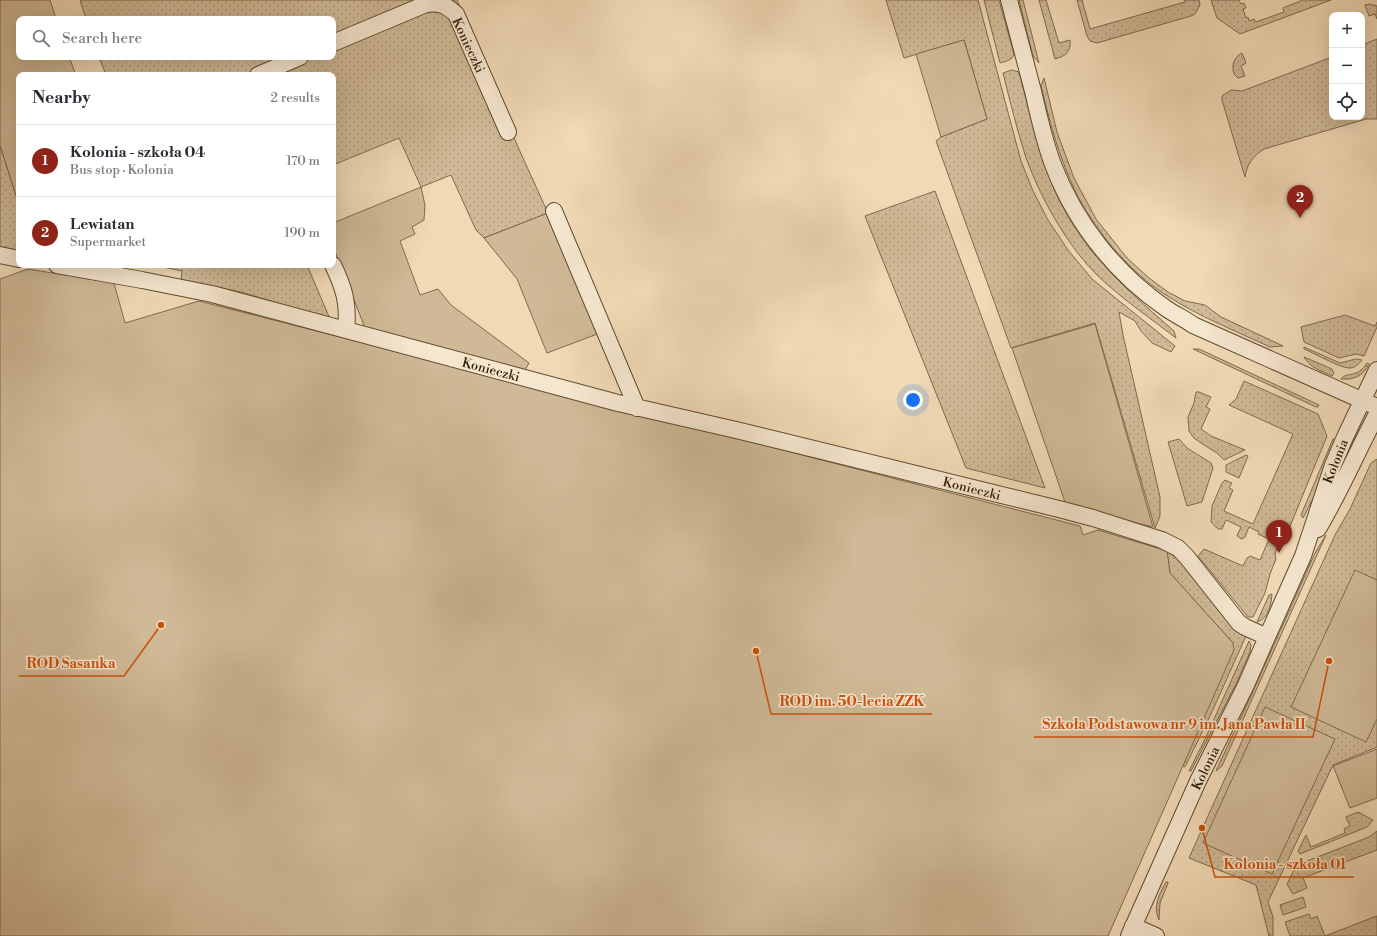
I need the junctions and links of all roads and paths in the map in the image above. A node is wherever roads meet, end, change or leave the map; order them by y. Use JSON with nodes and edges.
{"nodes":[{"id":1,"x":1009,"y":0,"type":"edge"},
{"id":2,"x":336,"y":42,"type":"edge"},
{"id":3,"x":293,"y":60,"type":"edge"},
{"id":4,"x":265,"y":72,"type":"edge"},
{"id":5,"x":508,"y":132,"type":"dead end"},
{"id":6,"x":554,"y":211,"type":"dead end"},
{"id":7,"x":0,"y":255,"type":"edge"},
{"id":8,"x":16,"y":258,"type":"edge"},
{"id":9,"x":74,"y":268,"type":"edge"},
{"id":10,"x":335,"y":268,"type":"edge"},
{"id":11,"x":346,"y":330,"type":"junction"},
{"id":12,"x":1377,"y":370,"type":"edge"},
{"id":13,"x":1362,"y":401,"type":"junction"},
{"id":14,"x":1377,"y":407,"type":"edge"},
{"id":15,"x":637,"y":408,"type":"junction"},
{"id":16,"x":1377,"y":414,"type":"edge"},
{"id":17,"x":1302,"y":556,"type":"junction"},
{"id":18,"x":1268,"y":637,"type":"junction"},
{"id":19,"x":1131,"y":931,"type":"edge"},
{"id":20,"x":1156,"y":936,"type":"edge"}],
"edges":[{"from":1,"to":13,"type":"street"},
{"from":2,"to":5,"type":"street","name":"Konieczki"},
{"from":3,"to":4,"type":"street"},
{"from":6,"to":15,"type":"street"},
{"from":7,"to":8,"type":"street"},
{"from":9,"to":11,"type":"street","name":"Konieczki"},
{"from":10,"to":11,"type":"street"},
{"from":11,"to":15,"type":"street","name":"Konieczki"},
{"from":12,"to":13,"type":"street","name":"Kolonia"},
{"from":13,"to":14,"type":"street"},
{"from":13,"to":17,"type":"street","name":"Kolonia"},
{"from":15,"to":18,"type":"street","name":"Konieczki"},
{"from":16,"to":17,"type":"street","name":"Kolonia"},
{"from":17,"to":18,"type":"street","name":"Kolonia"},
{"from":18,"to":19,"type":"street","name":"Kolonia"},
{"from":19,"to":20,"type":"street"}]}
